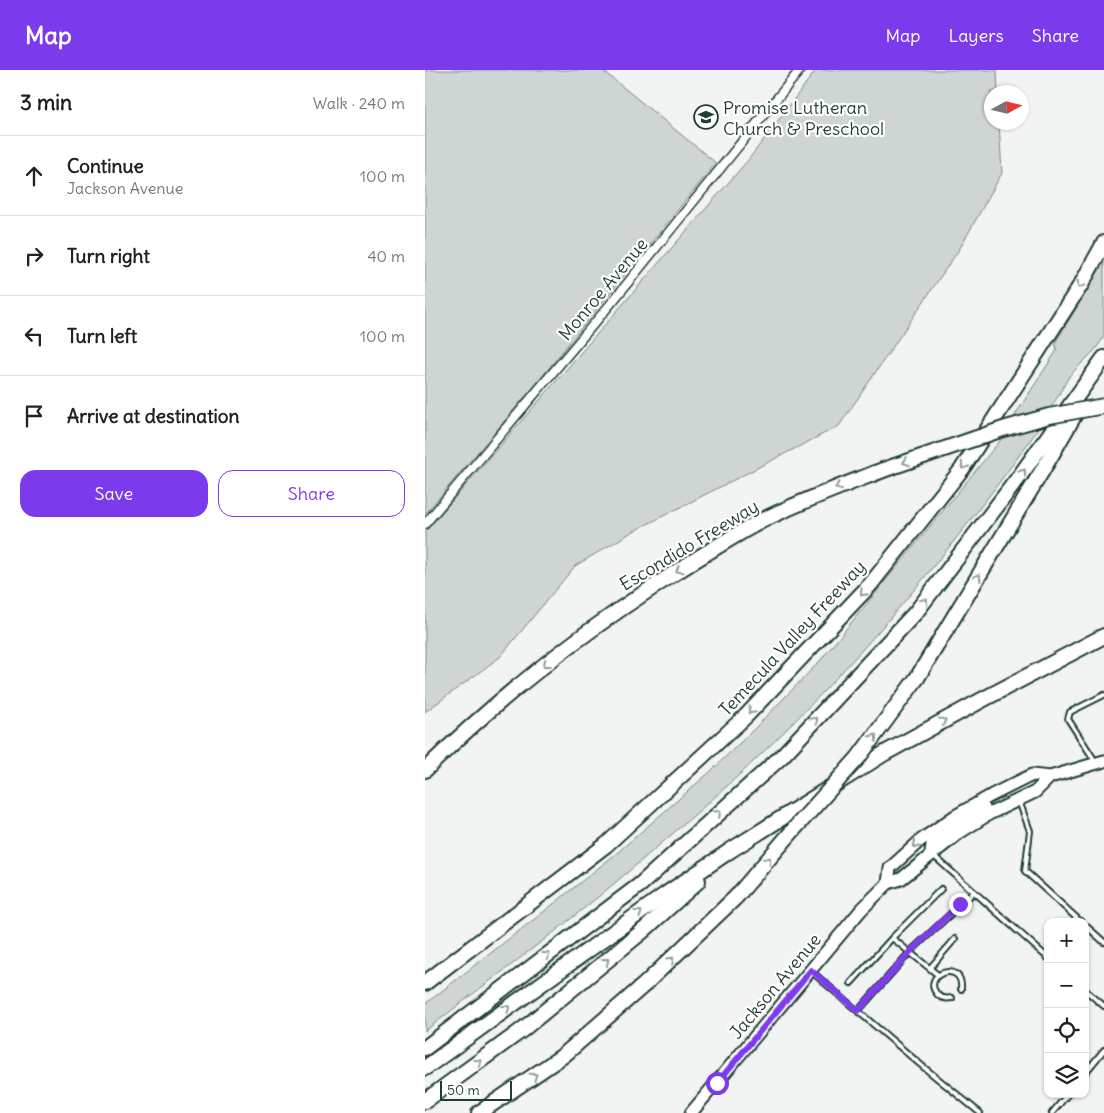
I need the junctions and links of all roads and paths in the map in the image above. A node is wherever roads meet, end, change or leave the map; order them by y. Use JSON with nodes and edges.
{"nodes":[{"id":1,"x":800,"y":70,"type":"edge"},
{"id":2,"x":1104,"y":243,"type":"edge"},
{"id":3,"x":1104,"y":358,"type":"edge"},
{"id":4,"x":1104,"y":363,"type":"edge"},
{"id":5,"x":1104,"y":406,"type":"edge"},
{"id":6,"x":425,"y":524,"type":"edge"},
{"id":7,"x":1104,"y":636,"type":"edge"},
{"id":8,"x":1104,"y":695,"type":"edge"},
{"id":9,"x":1100,"y":762,"type":"edge"},
{"id":10,"x":425,"y":770,"type":"edge"},
{"id":11,"x":1050,"y":777,"type":"junction"},
{"id":12,"x":1009,"y":786,"type":"junction"},
{"id":13,"x":1018,"y":799,"type":"junction"},
{"id":14,"x":731,"y":850,"type":"junction"},
{"id":15,"x":931,"y":854,"type":"junction"},
{"id":16,"x":889,"y":883,"type":"junction"},
{"id":17,"x":941,"y":889,"type":"dead end"},
{"id":18,"x":973,"y":892,"type":"junction"},
{"id":19,"x":1077,"y":918,"type":"edge"},
{"id":20,"x":1089,"y":929,"type":"edge"},
{"id":21,"x":892,"y":938,"type":"junction"},
{"id":22,"x":955,"y":939,"type":"dead end"},
{"id":23,"x":1104,"y":942,"type":"edge"},
{"id":24,"x":910,"y":952,"type":"junction"},
{"id":25,"x":1044,"y":954,"type":"edge"},
{"id":26,"x":930,"y":968,"type":"junction"},
{"id":27,"x":811,"y":970,"type":"junction"},
{"id":28,"x":938,"y":975,"type":"junction"},
{"id":29,"x":425,"y":984,"type":"edge"},
{"id":30,"x":851,"y":984,"type":"dead end"},
{"id":31,"x":961,"y":989,"type":"dead end"},
{"id":32,"x":1089,"y":993,"type":"edge"},
{"id":33,"x":952,"y":998,"type":"dead end"},
{"id":34,"x":1104,"y":1006,"type":"edge"},
{"id":35,"x":858,"y":1011,"type":"junction"},
{"id":36,"x":425,"y":1048,"type":"edge"},
{"id":37,"x":1104,"y":1050,"type":"edge"},
{"id":38,"x":425,"y":1068,"type":"edge"},
{"id":39,"x":1089,"y":1068,"type":"edge"},
{"id":40,"x":1064,"y":1098,"type":"edge"},
{"id":41,"x":425,"y":1101,"type":"edge"},
{"id":42,"x":479,"y":1113,"type":"edge"},
{"id":43,"x":691,"y":1113,"type":"edge"},
{"id":44,"x":980,"y":1113,"type":"edge"},
{"id":45,"x":1052,"y":1113,"type":"edge"}],
"edges":[{"from":1,"to":6,"type":"street","name":"Monroe Avenue"},
{"from":2,"to":29,"type":"highway","name":"Temecula Valley Freeway","one_way":true},
{"from":36,"to":3,"type":"highway","one_way":true},
{"from":42,"to":4,"type":"highway","one_way":true,"bridge":true},
{"from":5,"to":10,"type":"highway","name":"Escondido Freeway","one_way":true,"bridge":true},
{"from":14,"to":7,"type":"highway","one_way":true},
{"from":8,"to":9,"type":"lane"},
{"from":9,"to":11,"type":"main road","name":"Jackson Avenue"},
{"from":11,"to":12,"type":"main road","name":"Jackson Avenue"},
{"from":11,"to":13,"type":"main road","name":"Jackson Avenue"},
{"from":12,"to":15,"type":"main road"},
{"from":12,"to":16,"type":"main road","name":"Jackson Avenue","one_way":true},
{"from":13,"to":15,"type":"main road","name":"Jackson Avenue"},
{"from":13,"to":19,"type":"lane"},
{"from":38,"to":14,"type":"highway","one_way":true},
{"from":41,"to":14,"type":"highway","one_way":true},
{"from":15,"to":16,"type":"main road","name":"Jackson Avenue"},
{"from":15,"to":18,"type":"lane"},
{"from":16,"to":27,"type":"main road","name":"Jackson Avenue"},
{"from":17,"to":21,"type":"lane"},
{"from":18,"to":24,"type":"lane"},
{"from":18,"to":25,"type":"lane"},
{"from":20,"to":23,"type":"lane"},
{"from":21,"to":24,"type":"lane"},
{"from":21,"to":30,"type":"lane"},
{"from":22,"to":26,"type":"lane"},
{"from":24,"to":26,"type":"lane"},
{"from":24,"to":35,"type":"lane"},
{"from":26,"to":28,"type":"lane"},
{"from":27,"to":35,"type":"lane"},
{"from":27,"to":43,"type":"main road","name":"Jackson Avenue"},
{"from":28,"to":31,"type":"lane"},
{"from":28,"to":33,"type":"lane"},
{"from":32,"to":34,"type":"lane"},
{"from":35,"to":44,"type":"lane"},
{"from":37,"to":39,"type":"lane"},
{"from":40,"to":45,"type":"lane"}]}
